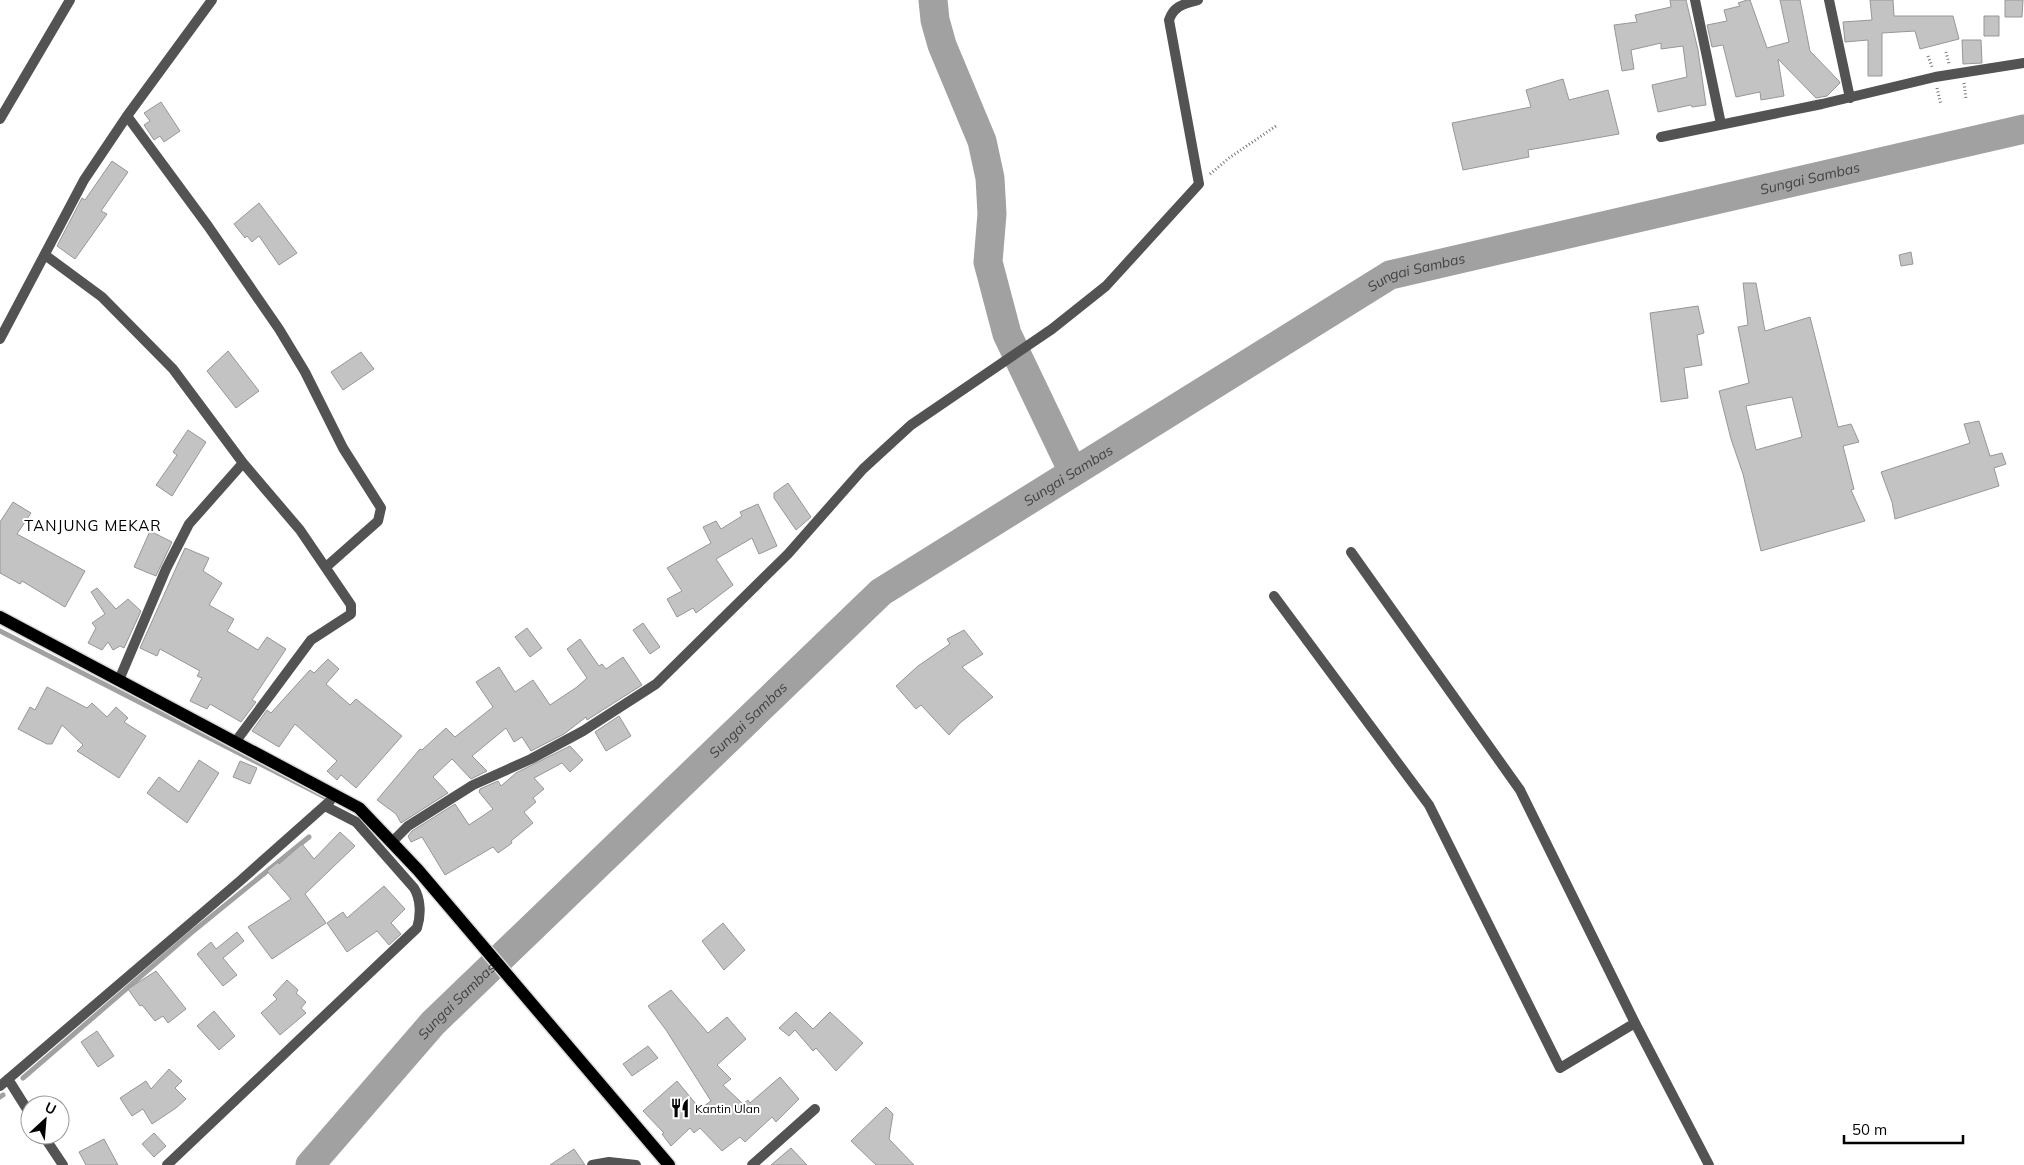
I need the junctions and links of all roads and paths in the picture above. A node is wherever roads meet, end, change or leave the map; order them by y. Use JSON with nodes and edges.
{"nodes":[{"id":1,"x":70,"y":0,"type":"edge"},
{"id":2,"x":212,"y":0,"type":"edge"},
{"id":3,"x":1198,"y":0,"type":"edge"},
{"id":4,"x":1695,"y":0,"type":"edge"},
{"id":5,"x":1829,"y":0,"type":"edge"},
{"id":6,"x":2024,"y":63,"type":"edge"},
{"id":7,"x":1850,"y":98,"type":"junction"},
{"id":8,"x":127,"y":116,"type":"junction"},
{"id":9,"x":0,"y":119,"type":"edge"},
{"id":10,"x":1721,"y":124,"type":"junction"},
{"id":11,"x":1276,"y":126,"type":"dead end"},
{"id":12,"x":1661,"y":137,"type":"dead end"},
{"id":13,"x":1199,"y":184,"type":"junction"},
{"id":14,"x":45,"y":255,"type":"junction"},
{"id":15,"x":0,"y":338,"type":"edge"},
{"id":16,"x":243,"y":463,"type":"junction"},
{"id":17,"x":1351,"y":552,"type":"dead end"},
{"id":18,"x":326,"y":567,"type":"junction"},
{"id":19,"x":1274,"y":596,"type":"dead end"},
{"id":20,"x":0,"y":617,"type":"edge"},
{"id":21,"x":119,"y":680,"type":"junction"},
{"id":22,"x":236,"y":742,"type":"junction"},
{"id":23,"x":336,"y":796,"type":"junction"},
{"id":24,"x":325,"y":806,"type":"junction"},
{"id":25,"x":392,"y":842,"type":"junction"},
{"id":26,"x":1635,"y":1023,"type":"junction"},
{"id":27,"x":4,"y":1082,"type":"edge"},
{"id":28,"x":20,"y":1102,"type":"edge"},
{"id":29,"x":815,"y":1109,"type":"dead end"},
{"id":30,"x":50,"y":1145,"type":"edge"},
{"id":31,"x":63,"y":1165,"type":"edge"},
{"id":32,"x":167,"y":1165,"type":"edge"},
{"id":33,"x":592,"y":1165,"type":"edge"},
{"id":34,"x":636,"y":1165,"type":"edge"},
{"id":35,"x":669,"y":1165,"type":"edge"},
{"id":36,"x":752,"y":1165,"type":"edge"},
{"id":37,"x":1709,"y":1165,"type":"edge"}],
"edges":[{"from":1,"to":9,"type":"street"},
{"from":2,"to":8,"type":"street"},
{"from":3,"to":13,"type":"street"},
{"from":4,"to":10,"type":"street"},
{"from":5,"to":7,"type":"street"},
{"from":6,"to":7,"type":"street"},
{"from":7,"to":10,"type":"street"},
{"from":8,"to":14,"type":"street"},
{"from":8,"to":18,"type":"street"},
{"from":10,"to":12,"type":"street"},
{"from":11,"to":13,"type":"path"},
{"from":13,"to":25,"type":"street"},
{"from":14,"to":15,"type":"street"},
{"from":14,"to":16,"type":"street"},
{"from":16,"to":18,"type":"street"},
{"from":16,"to":21,"type":"street"},
{"from":17,"to":26,"type":"street"},
{"from":18,"to":22,"type":"street"},
{"from":19,"to":26,"type":"street"},
{"from":20,"to":21,"type":"main road"},
{"from":21,"to":22,"type":"main road"},
{"from":22,"to":23,"type":"main road"},
{"from":23,"to":24,"type":"street"},
{"from":23,"to":25,"type":"main road"},
{"from":24,"to":27,"type":"street"},
{"from":24,"to":32,"type":"street"},
{"from":25,"to":35,"type":"main road"},
{"from":26,"to":37,"type":"street"},
{"from":27,"to":28,"type":"street"},
{"from":29,"to":36,"type":"street"},
{"from":30,"to":31,"type":"street"},
{"from":33,"to":34,"type":"street"}]}
